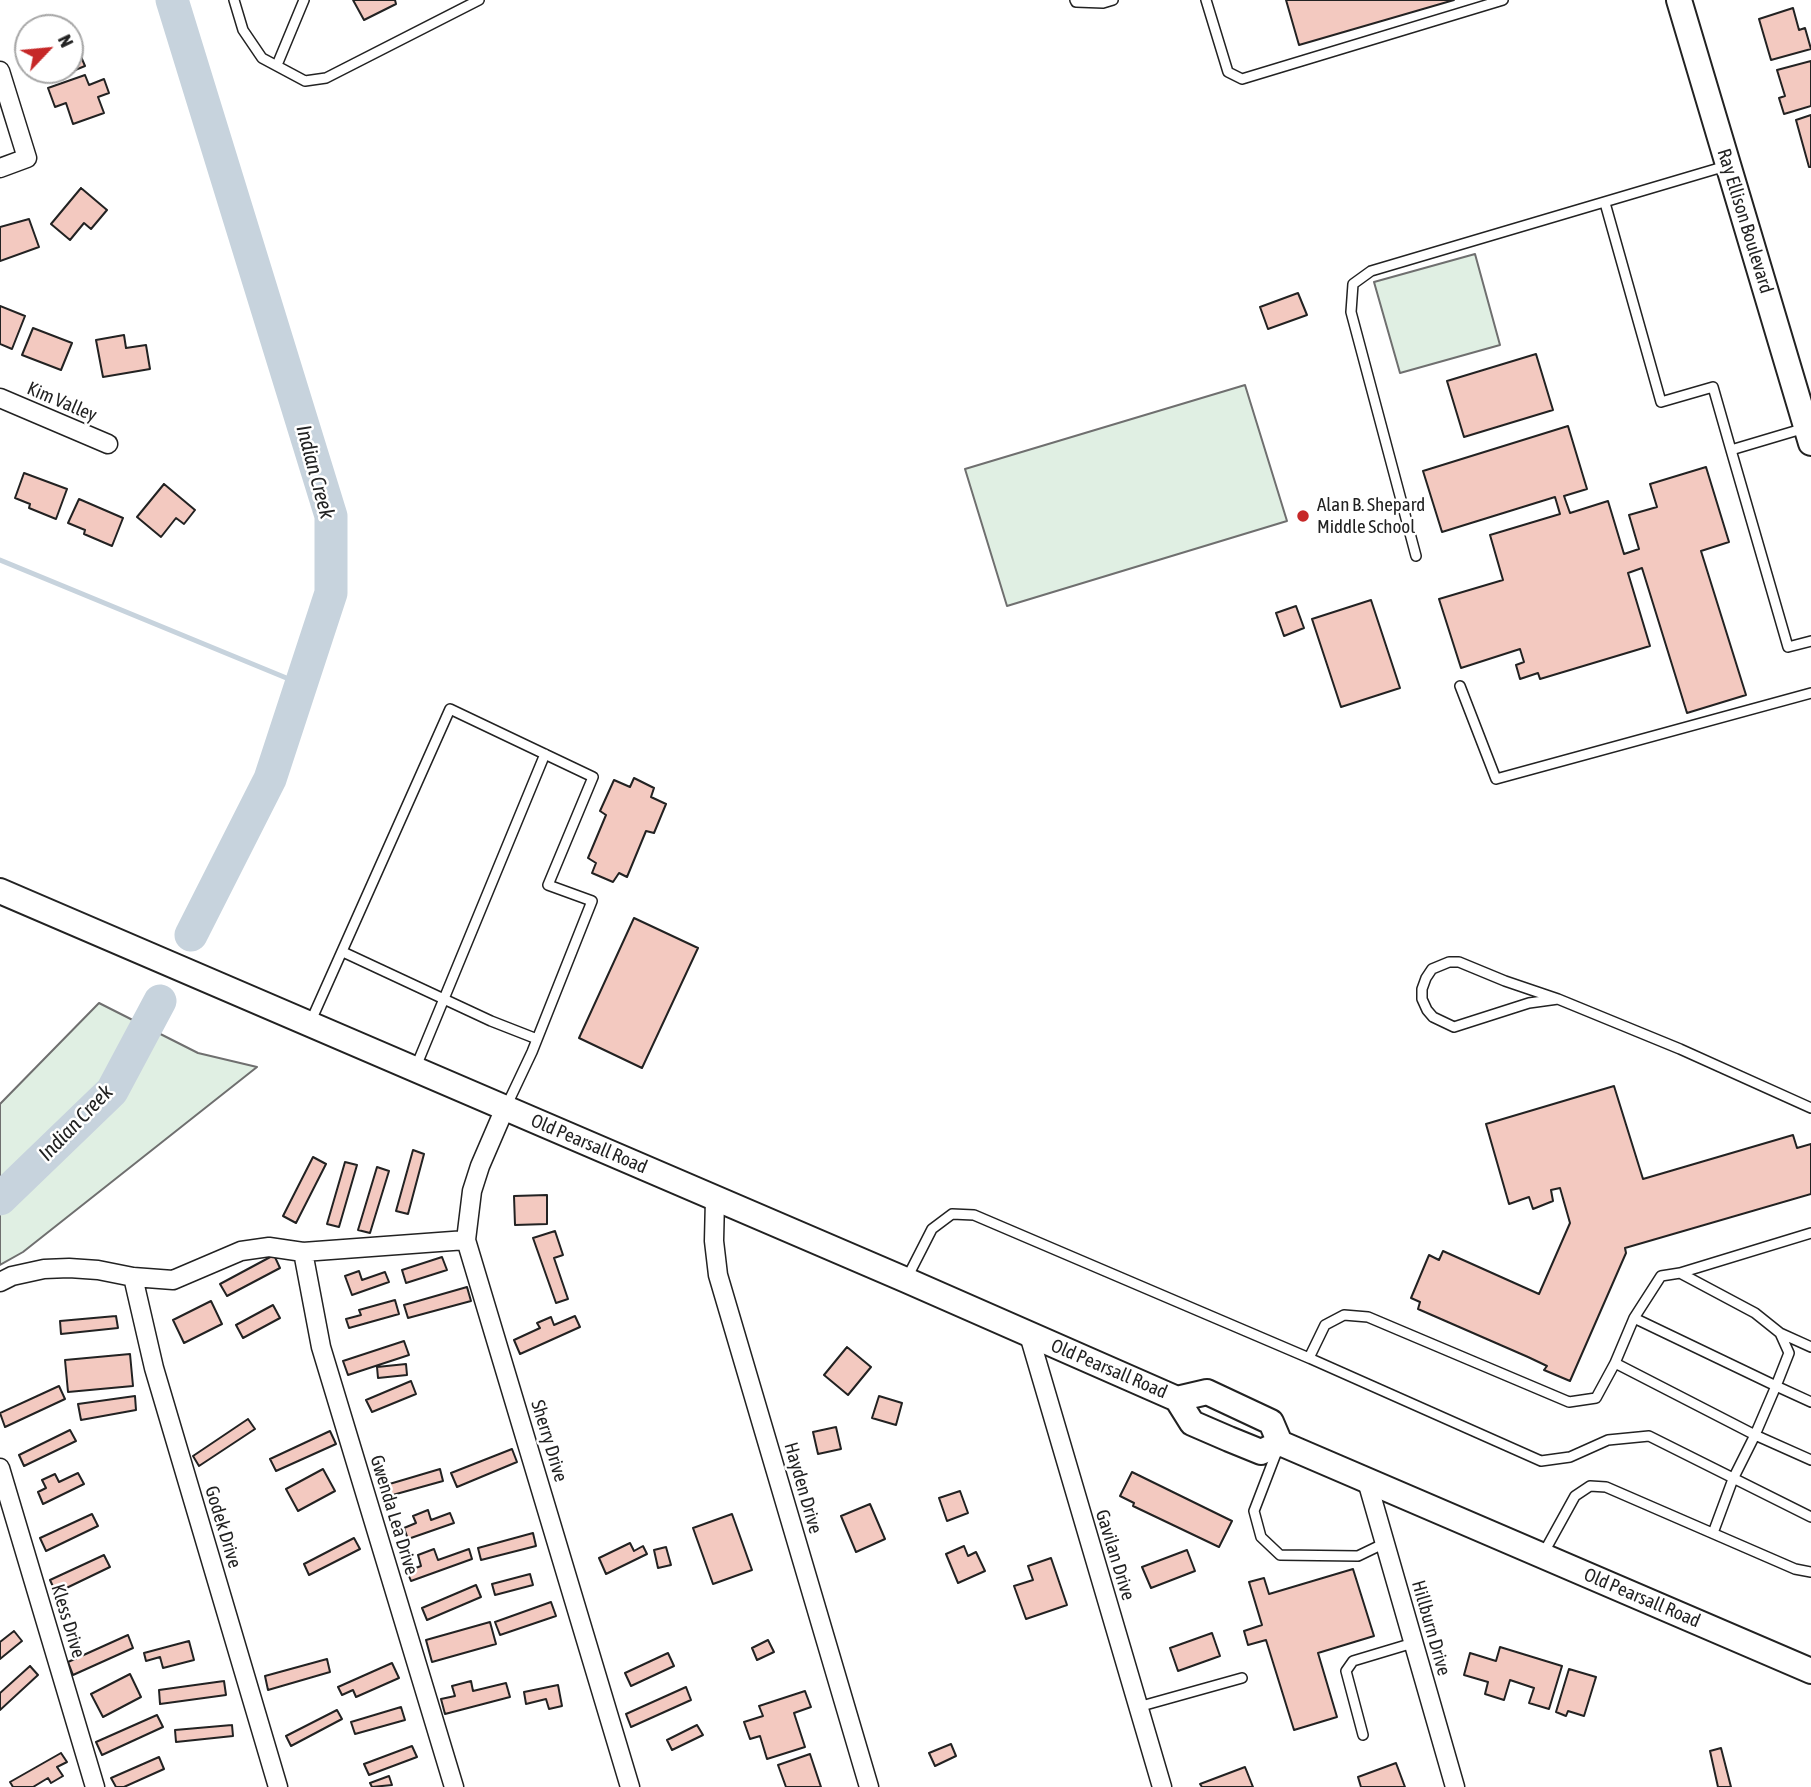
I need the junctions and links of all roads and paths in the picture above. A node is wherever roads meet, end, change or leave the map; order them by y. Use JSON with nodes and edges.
{"nodes":[{"id":1,"x":234,"y":0,"type":"edge"},
{"id":2,"x":304,"y":0,"type":"edge"},
{"id":3,"x":479,"y":0,"type":"edge"},
{"id":4,"x":1075,"y":0,"type":"edge"},
{"id":5,"x":1113,"y":0,"type":"edge"},
{"id":6,"x":1206,"y":0,"type":"edge"},
{"id":7,"x":1503,"y":0,"type":"edge"},
{"id":8,"x":1679,"y":0,"type":"edge"},
{"id":9,"x":277,"y":65,"type":"junction"},
{"id":10,"x":0,"y":71,"type":"edge"},
{"id":11,"x":1728,"y":166,"type":"junction"},
{"id":12,"x":0,"y":168,"type":"edge"},
{"id":13,"x":1605,"y":203,"type":"junction"},
{"id":14,"x":0,"y":398,"type":"edge"},
{"id":15,"x":1809,"y":435,"type":"edge"},
{"id":16,"x":108,"y":444,"type":"dead end"},
{"id":17,"x":1731,"y":450,"type":"junction"},
{"id":18,"x":1416,"y":556,"type":"dead end"},
{"id":19,"x":1811,"y":641,"type":"edge"},
{"id":20,"x":1460,"y":687,"type":"dead end"},
{"id":21,"x":1811,"y":693,"type":"edge"},
{"id":22,"x":545,"y":754,"type":"junction"},
{"id":23,"x":0,"y":891,"type":"edge"},
{"id":24,"x":343,"y":952,"type":"junction"},
{"id":25,"x":444,"y":999,"type":"junction"},
{"id":26,"x":1558,"y":999,"type":"junction"},
{"id":27,"x":309,"y":1025,"type":"junction"},
{"id":28,"x":537,"y":1039,"type":"junction"},
{"id":29,"x":414,"y":1070,"type":"junction"},
{"id":30,"x":505,"y":1108,"type":"junction"},
{"id":31,"x":1811,"y":1108,"type":"edge"},
{"id":32,"x":715,"y":1199,"type":"junction"},
{"id":33,"x":1811,"y":1233,"type":"edge"},
{"id":34,"x":466,"y":1240,"type":"junction"},
{"id":35,"x":303,"y":1252,"type":"junction"},
{"id":36,"x":1680,"y":1273,"type":"junction"},
{"id":37,"x":133,"y":1278,"type":"junction"},
{"id":38,"x":906,"y":1279,"type":"junction"},
{"id":39,"x":0,"y":1282,"type":"edge"},
{"id":40,"x":1634,"y":1318,"type":"junction"},
{"id":41,"x":1780,"y":1333,"type":"junction"},
{"id":42,"x":1029,"y":1335,"type":"junction"},
{"id":43,"x":1811,"y":1347,"type":"edge"},
{"id":44,"x":1309,"y":1358,"type":"junction"},
{"id":45,"x":1615,"y":1363,"type":"junction"},
{"id":46,"x":1776,"y":1386,"type":"junction"},
{"id":47,"x":1177,"y":1399,"type":"junction"},
{"id":48,"x":1811,"y":1402,"type":"edge"},
{"id":49,"x":1755,"y":1435,"type":"junction"},
{"id":50,"x":1280,"y":1443,"type":"junction"},
{"id":51,"x":1811,"y":1460,"type":"edge"},
{"id":52,"x":0,"y":1468,"type":"edge"},
{"id":53,"x":1733,"y":1479,"type":"junction"},
{"id":54,"x":1367,"y":1481,"type":"junction"},
{"id":55,"x":1811,"y":1517,"type":"edge"},
{"id":56,"x":1713,"y":1533,"type":"junction"},
{"id":57,"x":1385,"y":1543,"type":"junction"},
{"id":58,"x":1543,"y":1555,"type":"junction"},
{"id":59,"x":1811,"y":1572,"type":"edge"},
{"id":60,"x":1413,"y":1643,"type":"junction"},
{"id":61,"x":1811,"y":1671,"type":"edge"},
{"id":62,"x":1242,"y":1678,"type":"dead end"},
{"id":63,"x":1138,"y":1707,"type":"junction"},
{"id":64,"x":1363,"y":1734,"type":"dead end"},
{"id":65,"x":95,"y":1787,"type":"edge"},
{"id":66,"x":278,"y":1787,"type":"edge"},
{"id":67,"x":454,"y":1787,"type":"edge"},
{"id":68,"x":630,"y":1787,"type":"edge"},
{"id":69,"x":869,"y":1787,"type":"edge"},
{"id":70,"x":1162,"y":1787,"type":"edge"},
{"id":71,"x":1455,"y":1787,"type":"edge"}],
"edges":[{"from":1,"to":9,"type":"lane"},
{"from":2,"to":9,"type":"lane"},
{"from":3,"to":9,"type":"lane"},
{"from":4,"to":5,"type":"lane"},
{"from":6,"to":7,"type":"lane"},
{"from":8,"to":11,"type":"main road","name":"Ray Ellison Boulevard"},
{"from":10,"to":12,"type":"street"},
{"from":11,"to":13,"type":"lane"},
{"from":11,"to":15,"type":"main road","name":"Ray Ellison Boulevard"},
{"from":13,"to":17,"type":"lane"},
{"from":13,"to":18,"type":"lane"},
{"from":14,"to":16,"type":"street","name":"Kim Valley"},
{"from":15,"to":17,"type":"lane"},
{"from":17,"to":19,"type":"lane"},
{"from":20,"to":21,"type":"lane"},
{"from":22,"to":24,"type":"lane"},
{"from":22,"to":25,"type":"lane"},
{"from":22,"to":28,"type":"lane"},
{"from":23,"to":27,"type":"main road","name":"Old Pearsall Road"},
{"from":24,"to":25,"type":"lane"},
{"from":24,"to":27,"type":"lane"},
{"from":25,"to":28,"type":"lane"},
{"from":25,"to":29,"type":"lane"},
{"from":26,"to":26,"type":"lane"},
{"from":26,"to":31,"type":"lane"},
{"from":27,"to":29,"type":"main road","name":"Old Pearsall Road"},
{"from":28,"to":30,"type":"lane"},
{"from":29,"to":30,"type":"main road","name":"Old Pearsall Road"},
{"from":30,"to":32,"type":"main road","name":"Old Pearsall Road"},
{"from":30,"to":34,"type":"street","name":"Sherry Drive"},
{"from":32,"to":38,"type":"main road","name":"Old Pearsall Road"},
{"from":32,"to":69,"type":"street","name":"Hayden Drive"},
{"from":33,"to":36,"type":"lane"},
{"from":34,"to":35,"type":"street"},
{"from":34,"to":68,"type":"street","name":"Sherry Drive"},
{"from":35,"to":37,"type":"street"},
{"from":35,"to":67,"type":"street","name":"Gwenda Lea Drive"},
{"from":36,"to":40,"type":"lane"},
{"from":36,"to":41,"type":"lane"},
{"from":37,"to":39,"type":"street"},
{"from":37,"to":66,"type":"street","name":"Godek Drive"},
{"from":38,"to":42,"type":"main road","name":"Old Pearsall Road"},
{"from":38,"to":44,"type":"lane"},
{"from":40,"to":45,"type":"lane"},
{"from":40,"to":46,"type":"lane"},
{"from":41,"to":43,"type":"lane"},
{"from":41,"to":46,"type":"lane"},
{"from":42,"to":47,"type":"main road","name":"Old Pearsall Road"},
{"from":42,"to":63,"type":"street","name":"Gavilan Drive"},
{"from":44,"to":45,"type":"lane"},
{"from":44,"to":53,"type":"lane"},
{"from":45,"to":49,"type":"lane"},
{"from":46,"to":48,"type":"lane"},
{"from":46,"to":49,"type":"lane"},
{"from":47,"to":50,"type":"main road","name":"Old Pearsall Road"},
{"from":47,"to":50,"type":"main road","name":"Old Pearsall Road"},
{"from":49,"to":51,"type":"lane"},
{"from":49,"to":53,"type":"lane"},
{"from":50,"to":54,"type":"main road","name":"Old Pearsall Road"},
{"from":50,"to":57,"type":"lane"},
{"from":52,"to":65,"type":"street","name":"Kless Drive"},
{"from":53,"to":55,"type":"lane"},
{"from":53,"to":56,"type":"lane"},
{"from":54,"to":57,"type":"street","name":"Hillburn Drive"},
{"from":54,"to":58,"type":"main road","name":"Old Pearsall Road"},
{"from":56,"to":58,"type":"lane"},
{"from":56,"to":59,"type":"lane"},
{"from":57,"to":60,"type":"street","name":"Hillburn Drive"},
{"from":58,"to":61,"type":"main road","name":"Old Pearsall Road"},
{"from":60,"to":64,"type":"lane"},
{"from":60,"to":71,"type":"street","name":"Hillburn Drive"},
{"from":62,"to":63,"type":"lane"},
{"from":63,"to":70,"type":"street","name":"Gavilan Drive"}]}
